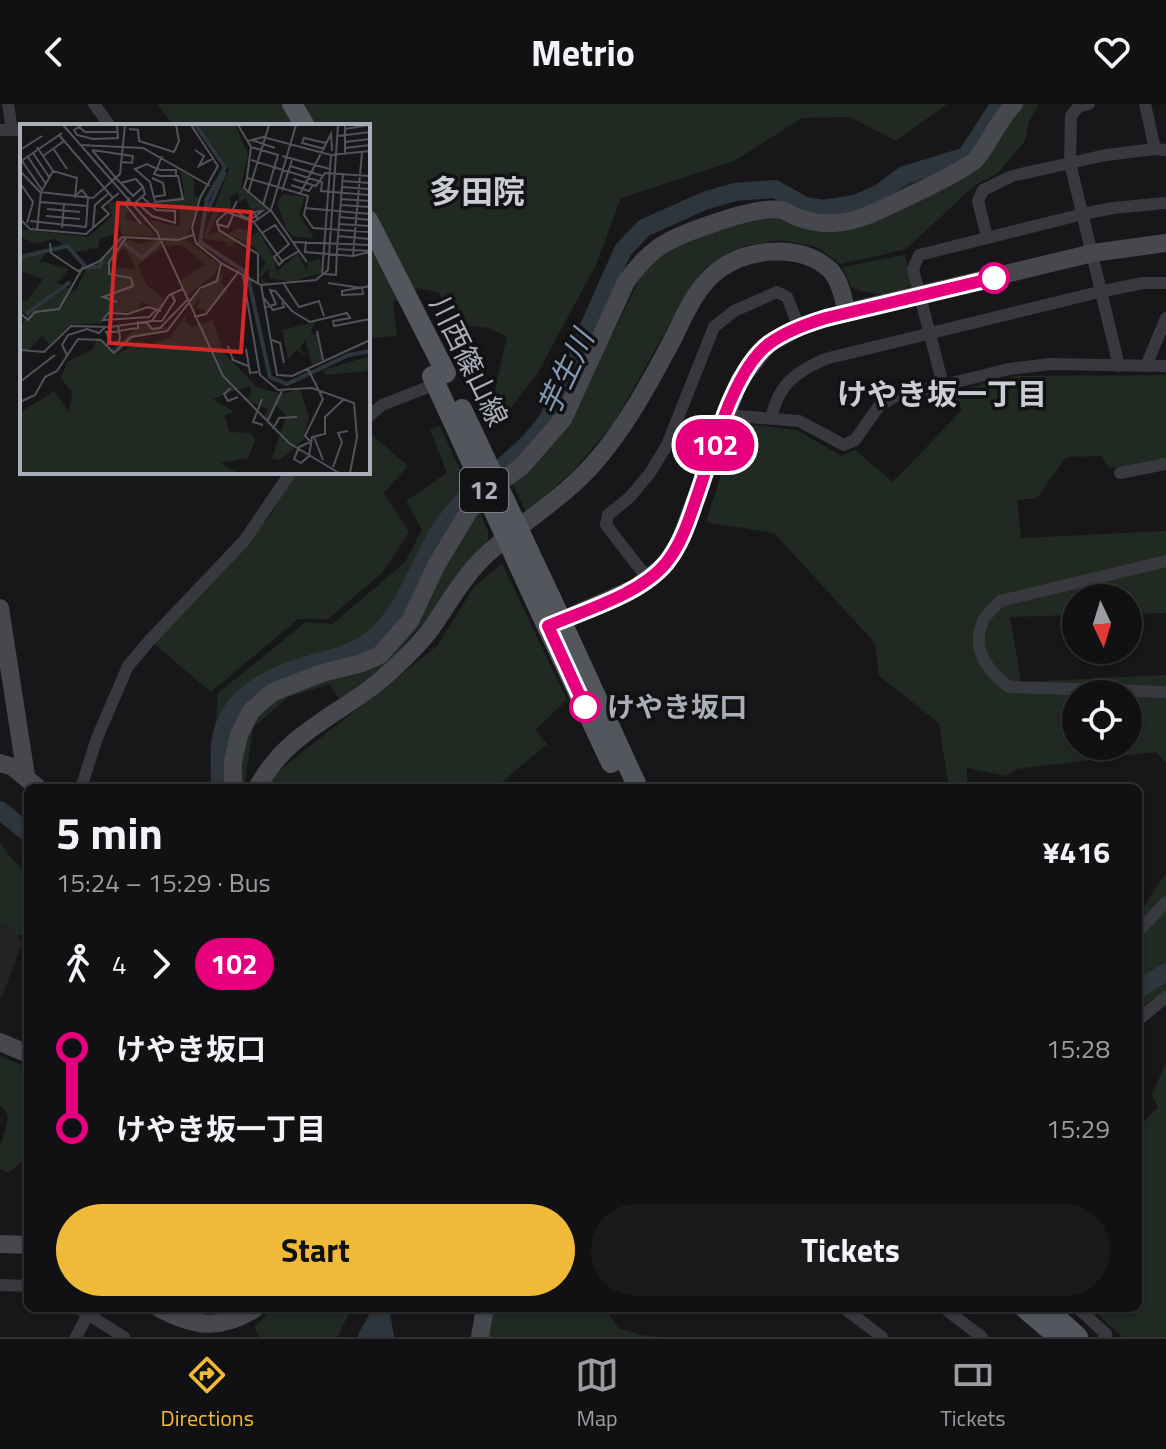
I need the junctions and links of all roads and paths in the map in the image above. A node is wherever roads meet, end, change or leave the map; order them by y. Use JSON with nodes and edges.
{"nodes":[{"id":1,"x":8,"y":104,"type":"edge"},
{"id":2,"x":94,"y":104,"type":"edge"},
{"id":3,"x":292,"y":104,"type":"edge"},
{"id":4,"x":306,"y":104,"type":"edge"},
{"id":5,"x":1014,"y":104,"type":"edge"},
{"id":6,"x":1089,"y":104,"type":"edge"},
{"id":7,"x":1145,"y":104,"type":"edge"},
{"id":8,"x":109,"y":124,"type":"edge"},
{"id":9,"x":304,"y":124,"type":"edge"},
{"id":10,"x":317,"y":124,"type":"edge"},
{"id":11,"x":11,"y":130,"type":"edge"},
{"id":12,"x":1160,"y":150,"type":"edge"},
{"id":13,"x":1070,"y":163,"type":"junction"},
{"id":14,"x":1166,"y":203,"type":"edge"},
{"id":15,"x":1083,"y":214,"type":"junction"},
{"id":16,"x":370,"y":225,"type":"edge"},
{"id":17,"x":987,"y":237,"type":"junction"},
{"id":18,"x":1166,"y":243,"type":"edge"},
{"id":19,"x":1093,"y":253,"type":"junction"},
{"id":20,"x":370,"y":254,"type":"edge"},
{"id":21,"x":1166,"y":283,"type":"edge"},
{"id":22,"x":1103,"y":291,"type":"junction"},
{"id":23,"x":920,"y":296,"type":"junction"},
{"id":24,"x":847,"y":312,"type":"junction"},
{"id":25,"x":1166,"y":318,"type":"edge"},
{"id":26,"x":799,"y":327,"type":"junction"},
{"id":27,"x":929,"y":335,"type":"junction"},
{"id":28,"x":1119,"y":366,"type":"junction"},
{"id":29,"x":1146,"y":366,"type":"junction"},
{"id":30,"x":1166,"y":366,"type":"edge"},
{"id":31,"x":438,"y":378,"type":"junction"},
{"id":32,"x":943,"y":385,"type":"junction"},
{"id":33,"x":370,"y":415,"type":"edge"},
{"id":34,"x":726,"y":415,"type":"junction"},
{"id":35,"x":771,"y":418,"type":"junction"},
{"id":36,"x":1166,"y":464,"type":"edge"},
{"id":37,"x":1120,"y":473,"type":"dead end"},
{"id":38,"x":290,"y":474,"type":"edge"},
{"id":39,"x":1166,"y":561,"type":"edge"},
{"id":40,"x":648,"y":579,"type":"junction"},
{"id":41,"x":0,"y":608,"type":"edge"},
{"id":42,"x":555,"y":623,"type":"junction"},
{"id":43,"x":1166,"y":692,"type":"edge"},
{"id":44,"x":97,"y":738,"type":"junction"},
{"id":45,"x":19,"y":774,"type":"edge"},
{"id":46,"x":82,"y":784,"type":"edge"},
{"id":47,"x":89,"y":784,"type":"edge"},
{"id":48,"x":234,"y":784,"type":"edge"},
{"id":49,"x":260,"y":784,"type":"edge"},
{"id":50,"x":621,"y":784,"type":"edge"},
{"id":51,"x":636,"y":784,"type":"edge"},
{"id":52,"x":1166,"y":902,"type":"edge"},
{"id":53,"x":1142,"y":928,"type":"edge"},
{"id":54,"x":1166,"y":997,"type":"edge"},
{"id":55,"x":1142,"y":1017,"type":"edge"},
{"id":56,"x":0,"y":1042,"type":"edge"},
{"id":57,"x":24,"y":1052,"type":"edge"},
{"id":58,"x":0,"y":1244,"type":"edge"},
{"id":59,"x":24,"y":1245,"type":"edge"},
{"id":60,"x":0,"y":1285,"type":"edge"},
{"id":61,"x":24,"y":1286,"type":"edge"},
{"id":62,"x":83,"y":1312,"type":"edge"},
{"id":63,"x":85,"y":1312,"type":"edge"},
{"id":64,"x":167,"y":1312,"type":"edge"},
{"id":65,"x":248,"y":1312,"type":"edge"},
{"id":66,"x":484,"y":1312,"type":"edge"},
{"id":67,"x":849,"y":1312,"type":"edge"},
{"id":68,"x":949,"y":1312,"type":"edge"},
{"id":69,"x":1029,"y":1312,"type":"edge"},
{"id":70,"x":1050,"y":1312,"type":"edge"},
{"id":71,"x":1082,"y":1312,"type":"edge"},
{"id":72,"x":76,"y":1337,"type":"edge"},
{"id":73,"x":124,"y":1337,"type":"edge"},
{"id":74,"x":480,"y":1337,"type":"edge"},
{"id":75,"x":882,"y":1337,"type":"edge"},
{"id":76,"x":982,"y":1337,"type":"edge"},
{"id":77,"x":1058,"y":1337,"type":"edge"},
{"id":78,"x":1078,"y":1337,"type":"edge"},
{"id":79,"x":1104,"y":1337,"type":"edge"}],
"edges":[{"from":1,"to":11,"type":"street"},
{"from":2,"to":8,"type":"street"},
{"from":3,"to":9,"type":"main road"},
{"from":4,"to":10,"type":"main road"},
{"from":5,"to":48,"type":"street"},
{"from":6,"to":13,"type":"street"},
{"from":7,"to":12,"type":"street"},
{"from":12,"to":13,"type":"street"},
{"from":13,"to":15,"type":"street"},
{"from":13,"to":17,"type":"street"},
{"from":14,"to":15,"type":"street"},
{"from":15,"to":17,"type":"street"},
{"from":15,"to":19,"type":"street"},
{"from":16,"to":31,"type":"main road","name":"川西篠山線","number":"12"},
{"from":17,"to":23,"type":"street"},
{"from":18,"to":19,"type":"street"},
{"from":19,"to":22,"type":"street"},
{"from":19,"to":23,"type":"street"},
{"from":20,"to":31,"type":"main road","name":"川西篠山線","number":"12"},
{"from":21,"to":22,"type":"street"},
{"from":22,"to":27,"type":"street"},
{"from":22,"to":28,"type":"street"},
{"from":23,"to":24,"type":"street"},
{"from":23,"to":27,"type":"street"},
{"from":24,"to":26,"type":"street"},
{"from":24,"to":49,"type":"street"},
{"from":25,"to":29,"type":"street"},
{"from":26,"to":34,"type":"street"},
{"from":26,"to":40,"type":"street"},
{"from":27,"to":32,"type":"street"},
{"from":27,"to":35,"type":"street"},
{"from":28,"to":29,"type":"street"},
{"from":28,"to":32,"type":"street"},
{"from":29,"to":30,"type":"street"},
{"from":31,"to":33,"type":"street"},
{"from":31,"to":42,"type":"main road","name":"川西篠山線","number":"12","bridge":true},
{"from":32,"to":35,"type":"street"},
{"from":34,"to":35,"type":"street"},
{"from":34,"to":40,"type":"street"},
{"from":36,"to":37,"type":"street"},
{"from":38,"to":44,"type":"street"},
{"from":39,"to":43,"type":"street"},
{"from":40,"to":42,"type":"street"},
{"from":41,"to":45,"type":"street"},
{"from":42,"to":50,"type":"main road","name":"川西篠山線","number":"12"},
{"from":42,"to":51,"type":"main road","name":"川西篠山線","number":"12"},
{"from":44,"to":46,"type":"street"},
{"from":44,"to":47,"type":"street"},
{"from":52,"to":53,"type":"street"},
{"from":54,"to":55,"type":"street"},
{"from":56,"to":57,"type":"street"},
{"from":58,"to":59,"type":"street"},
{"from":60,"to":61,"type":"street"},
{"from":62,"to":72,"type":"street"},
{"from":63,"to":73,"type":"street"},
{"from":64,"to":65,"type":"street"},
{"from":66,"to":74,"type":"street"},
{"from":67,"to":75,"type":"street"},
{"from":68,"to":76,"type":"street"},
{"from":69,"to":77,"type":"main road"},
{"from":70,"to":78,"type":"main road"},
{"from":71,"to":79,"type":"street"}]}
